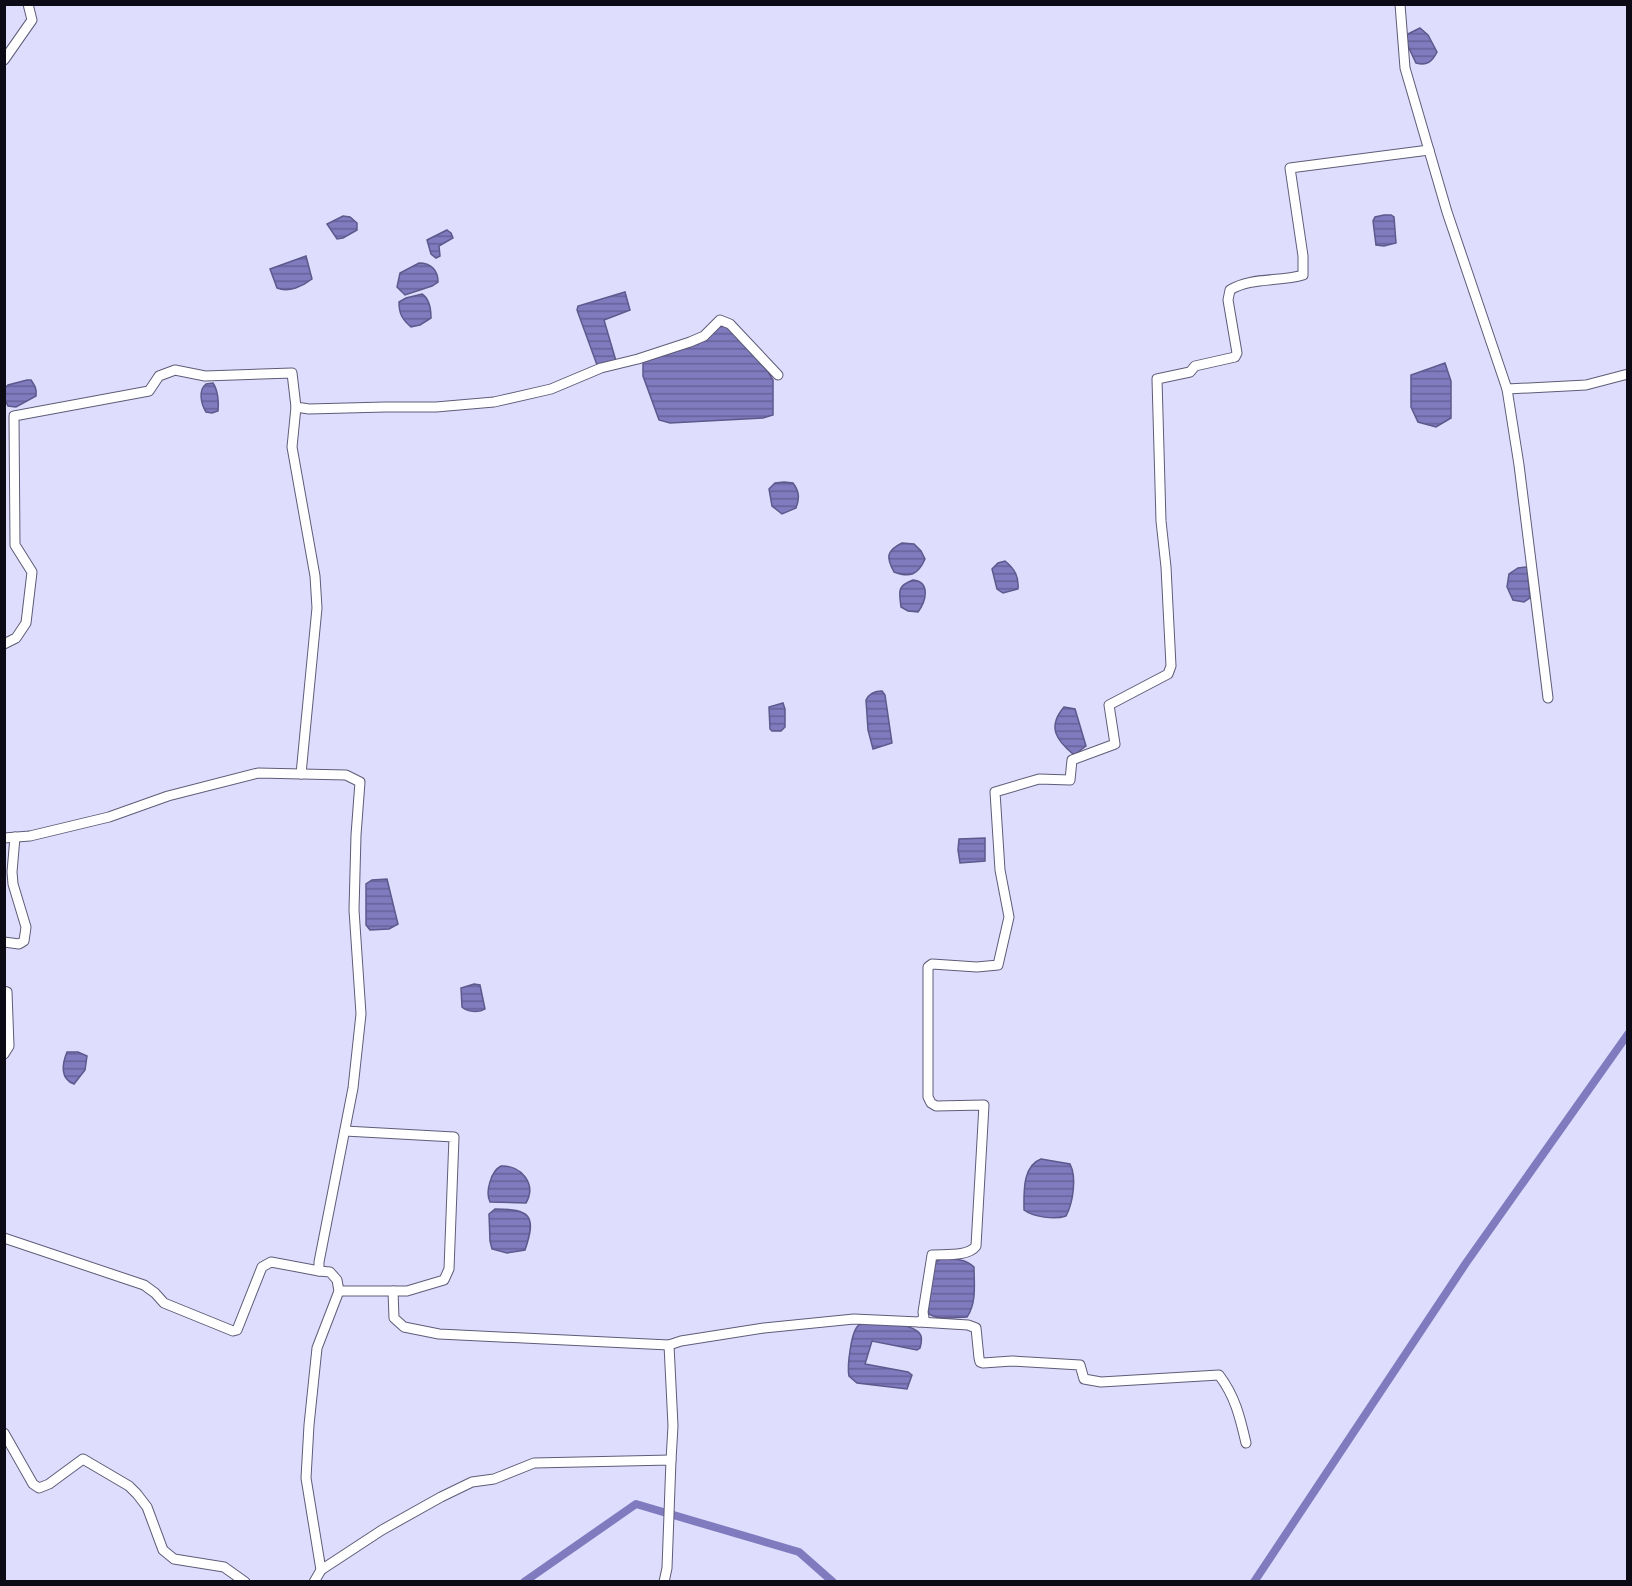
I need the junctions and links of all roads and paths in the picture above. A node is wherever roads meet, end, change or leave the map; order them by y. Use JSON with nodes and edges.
{"nodes":[{"id":1,"x":28,"y":4,"type":"edge"},
{"id":2,"x":1400,"y":4,"type":"edge"},
{"id":3,"x":4,"y":60,"type":"edge"},
{"id":4,"x":1429,"y":150,"type":"junction"},
{"id":5,"x":1628,"y":374,"type":"edge"},
{"id":6,"x":778,"y":375,"type":"dead end"},
{"id":7,"x":1507,"y":389,"type":"junction"},
{"id":8,"x":296,"y":407,"type":"junction"},
{"id":9,"x":9,"y":415,"type":"edge"},
{"id":10,"x":4,"y":644,"type":"edge"},
{"id":11,"x":1548,"y":698,"type":"dead end"},
{"id":12,"x":301,"y":774,"type":"junction"},
{"id":13,"x":15,"y":837,"type":"junction"},
{"id":14,"x":4,"y":838,"type":"edge"},
{"id":15,"x":4,"y":942,"type":"edge"},
{"id":16,"x":4,"y":991,"type":"edge"},
{"id":17,"x":4,"y":1054,"type":"edge"},
{"id":18,"x":345,"y":1131,"type":"junction"},
{"id":19,"x":4,"y":1238,"type":"edge"},
{"id":20,"x":319,"y":1271,"type":"junction"},
{"id":21,"x":339,"y":1291,"type":"junction"},
{"id":22,"x":393,"y":1291,"type":"junction"},
{"id":23,"x":919,"y":1322,"type":"junction"},
{"id":24,"x":669,"y":1345,"type":"junction"},
{"id":25,"x":4,"y":1433,"type":"edge"},
{"id":26,"x":1246,"y":1443,"type":"dead end"},
{"id":27,"x":672,"y":1460,"type":"junction"},
{"id":28,"x":321,"y":1570,"type":"junction"},
{"id":29,"x":245,"y":1581,"type":"edge"},
{"id":30,"x":314,"y":1581,"type":"edge"},
{"id":31,"x":664,"y":1581,"type":"edge"}],
"edges":[{"from":1,"to":3,"type":"street"},
{"from":2,"to":4,"type":"street"},
{"from":4,"to":7,"type":"street"},
{"from":4,"to":23,"type":"street"},
{"from":5,"to":7,"type":"street"},
{"from":6,"to":8,"type":"street"},
{"from":7,"to":11,"type":"street"},
{"from":8,"to":9,"type":"street"},
{"from":8,"to":12,"type":"street"},
{"from":9,"to":10,"type":"street"},
{"from":12,"to":13,"type":"street"},
{"from":12,"to":18,"type":"street"},
{"from":13,"to":14,"type":"street"},
{"from":13,"to":15,"type":"street"},
{"from":16,"to":17,"type":"street"},
{"from":18,"to":20,"type":"street"},
{"from":18,"to":22,"type":"street"},
{"from":19,"to":20,"type":"street"},
{"from":20,"to":21,"type":"street"},
{"from":21,"to":22,"type":"street"},
{"from":21,"to":28,"type":"street"},
{"from":22,"to":24,"type":"street"},
{"from":23,"to":24,"type":"street"},
{"from":23,"to":26,"type":"street"},
{"from":24,"to":27,"type":"street"},
{"from":25,"to":29,"type":"street"},
{"from":27,"to":28,"type":"street"},
{"from":27,"to":31,"type":"street"},
{"from":28,"to":30,"type":"street"}]}
